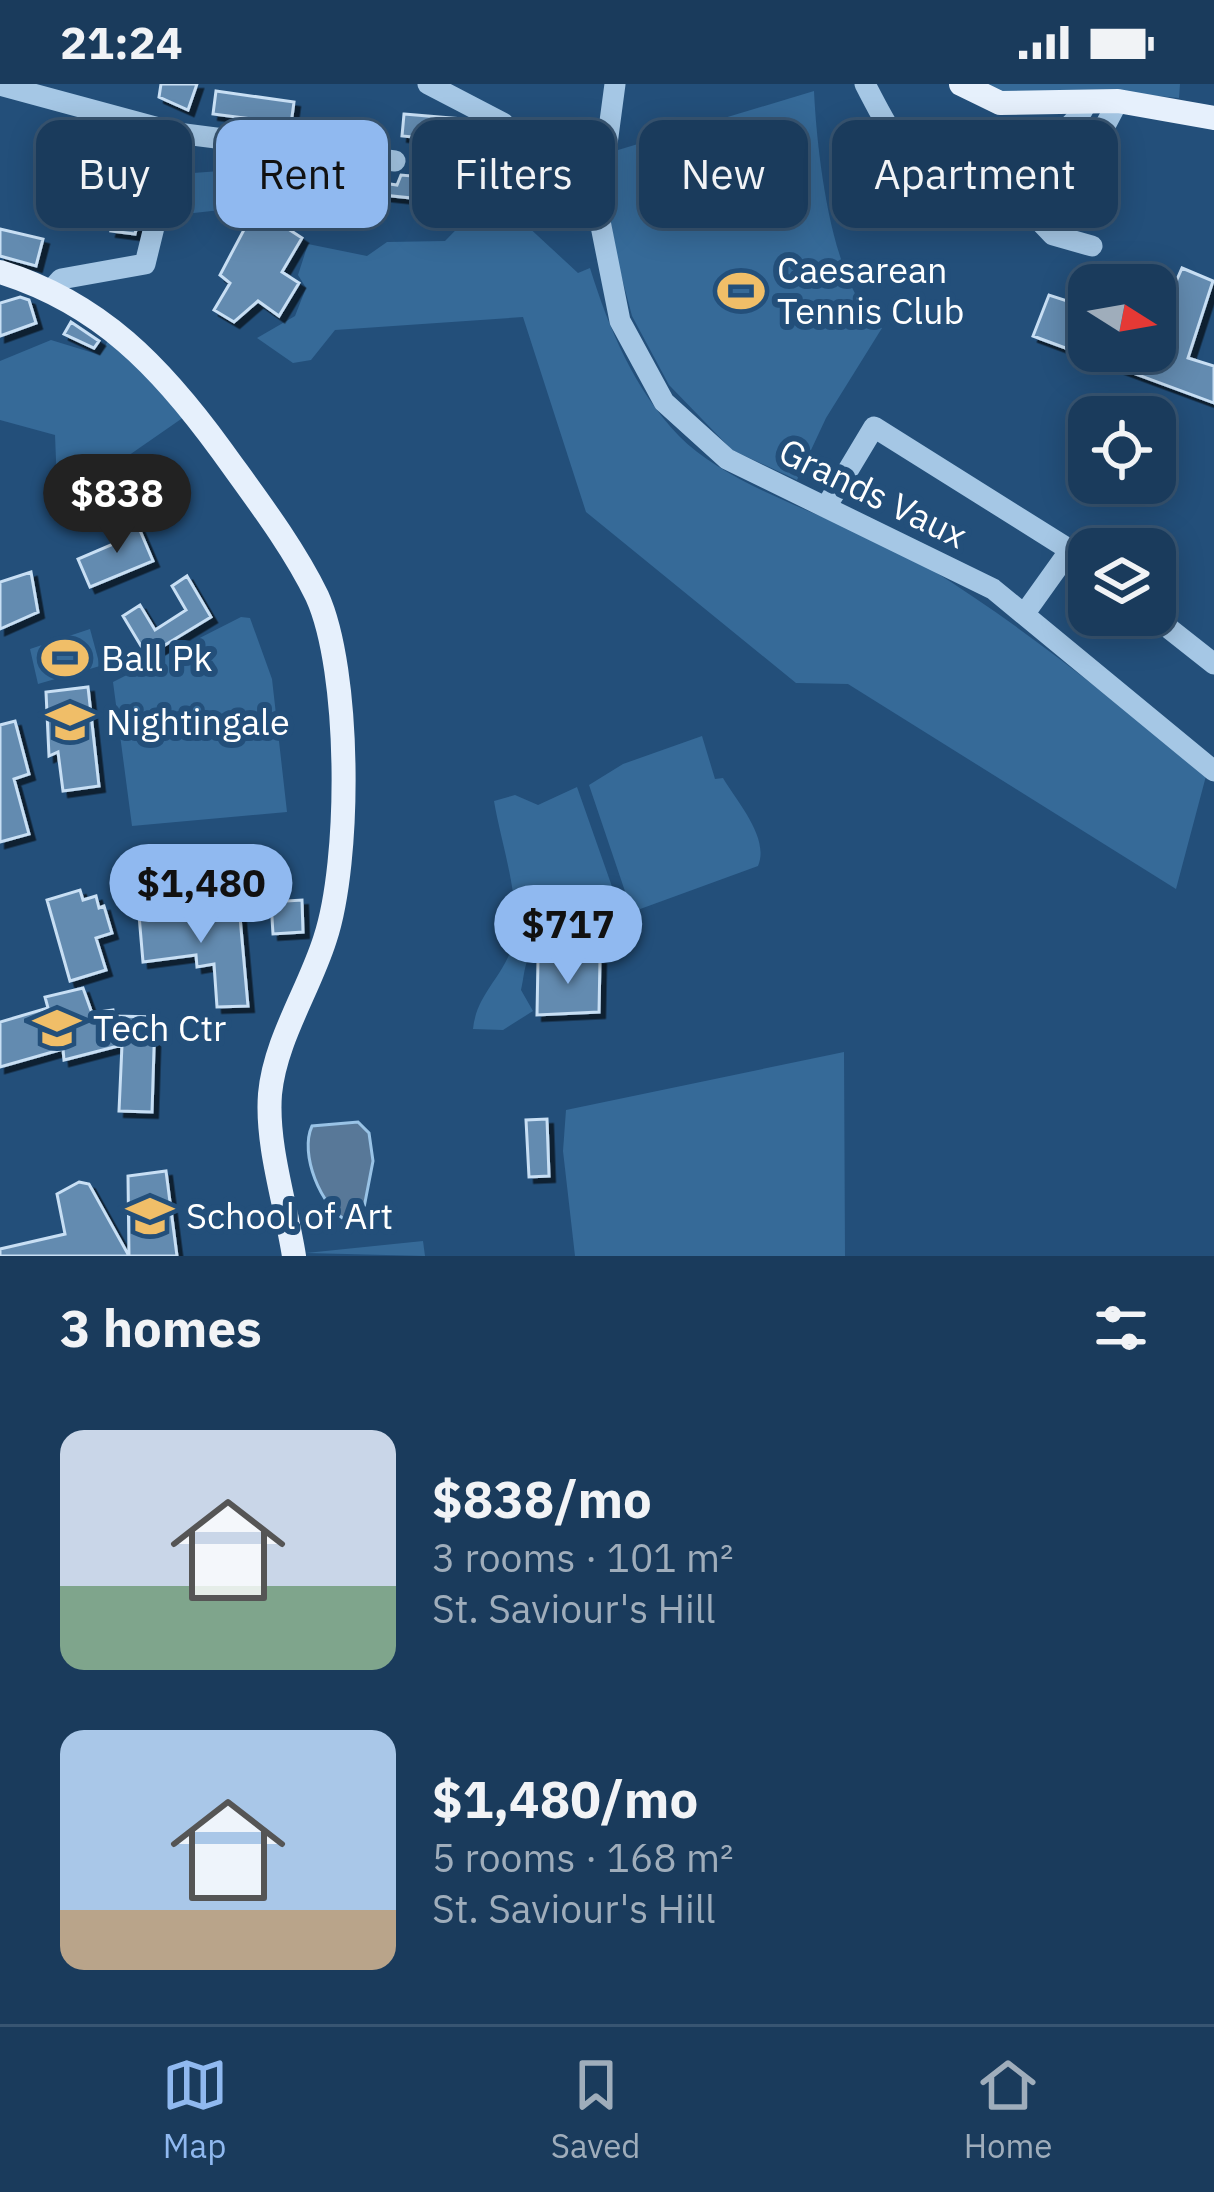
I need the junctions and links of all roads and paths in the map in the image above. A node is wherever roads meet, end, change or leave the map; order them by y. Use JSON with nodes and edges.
{"nodes":[{"id":1,"x":428,"y":84,"type":"edge"},
{"id":2,"x":615,"y":84,"type":"edge"},
{"id":3,"x":865,"y":84,"type":"edge"},
{"id":4,"x":962,"y":84,"type":"edge"},
{"id":5,"x":0,"y":85,"type":"edge"},
{"id":6,"x":1118,"y":101,"type":"junction"},
{"id":7,"x":1088,"y":102,"type":"junction"},
{"id":8,"x":1214,"y":118,"type":"edge"},
{"id":9,"x":129,"y":120,"type":"edge"},
{"id":10,"x":497,"y":120,"type":"edge"},
{"id":11,"x":610,"y":120,"type":"edge"},
{"id":12,"x":192,"y":135,"type":"edge"},
{"id":13,"x":395,"y":160,"type":"dead end"},
{"id":14,"x":154,"y":228,"type":"edge"},
{"id":15,"x":601,"y":228,"type":"edge"},
{"id":16,"x":1093,"y":246,"type":"dead end"},
{"id":17,"x":1,"y":272,"type":"edge"},
{"id":18,"x":52,"y":289,"type":"junction"},
{"id":19,"x":826,"y":507,"type":"junction"},
{"id":20,"x":1068,"y":549,"type":"edge"},
{"id":21,"x":1068,"y":553,"type":"edge"},
{"id":22,"x":1024,"y":613,"type":"junction"},
{"id":23,"x":1176,"y":634,"type":"edge"},
{"id":24,"x":1214,"y":664,"type":"edge"},
{"id":25,"x":1214,"y":771,"type":"edge"},
{"id":26,"x":294,"y":1256,"type":"edge"}],
"edges":[{"from":1,"to":10,"type":"street"},
{"from":2,"to":11,"type":"street","name":"Grands Vaux"},
{"from":3,"to":7,"type":"street"},
{"from":4,"to":7,"type":"main road"},
{"from":5,"to":9,"type":"street"},
{"from":6,"to":7,"type":"main road"},
{"from":6,"to":8,"type":"main road"},
{"from":6,"to":16,"type":"street"},
{"from":12,"to":13,"type":"street"},
{"from":14,"to":18,"type":"street"},
{"from":15,"to":19,"type":"street","name":"Grands Vaux"},
{"from":17,"to":18,"type":"main road"},
{"from":18,"to":26,"type":"main road"},
{"from":19,"to":20,"type":"street"},
{"from":19,"to":22,"type":"street","name":"Grands Vaux"},
{"from":21,"to":22,"type":"street"},
{"from":22,"to":25,"type":"street","name":"Grands Vaux"},
{"from":23,"to":24,"type":"street"}]}
